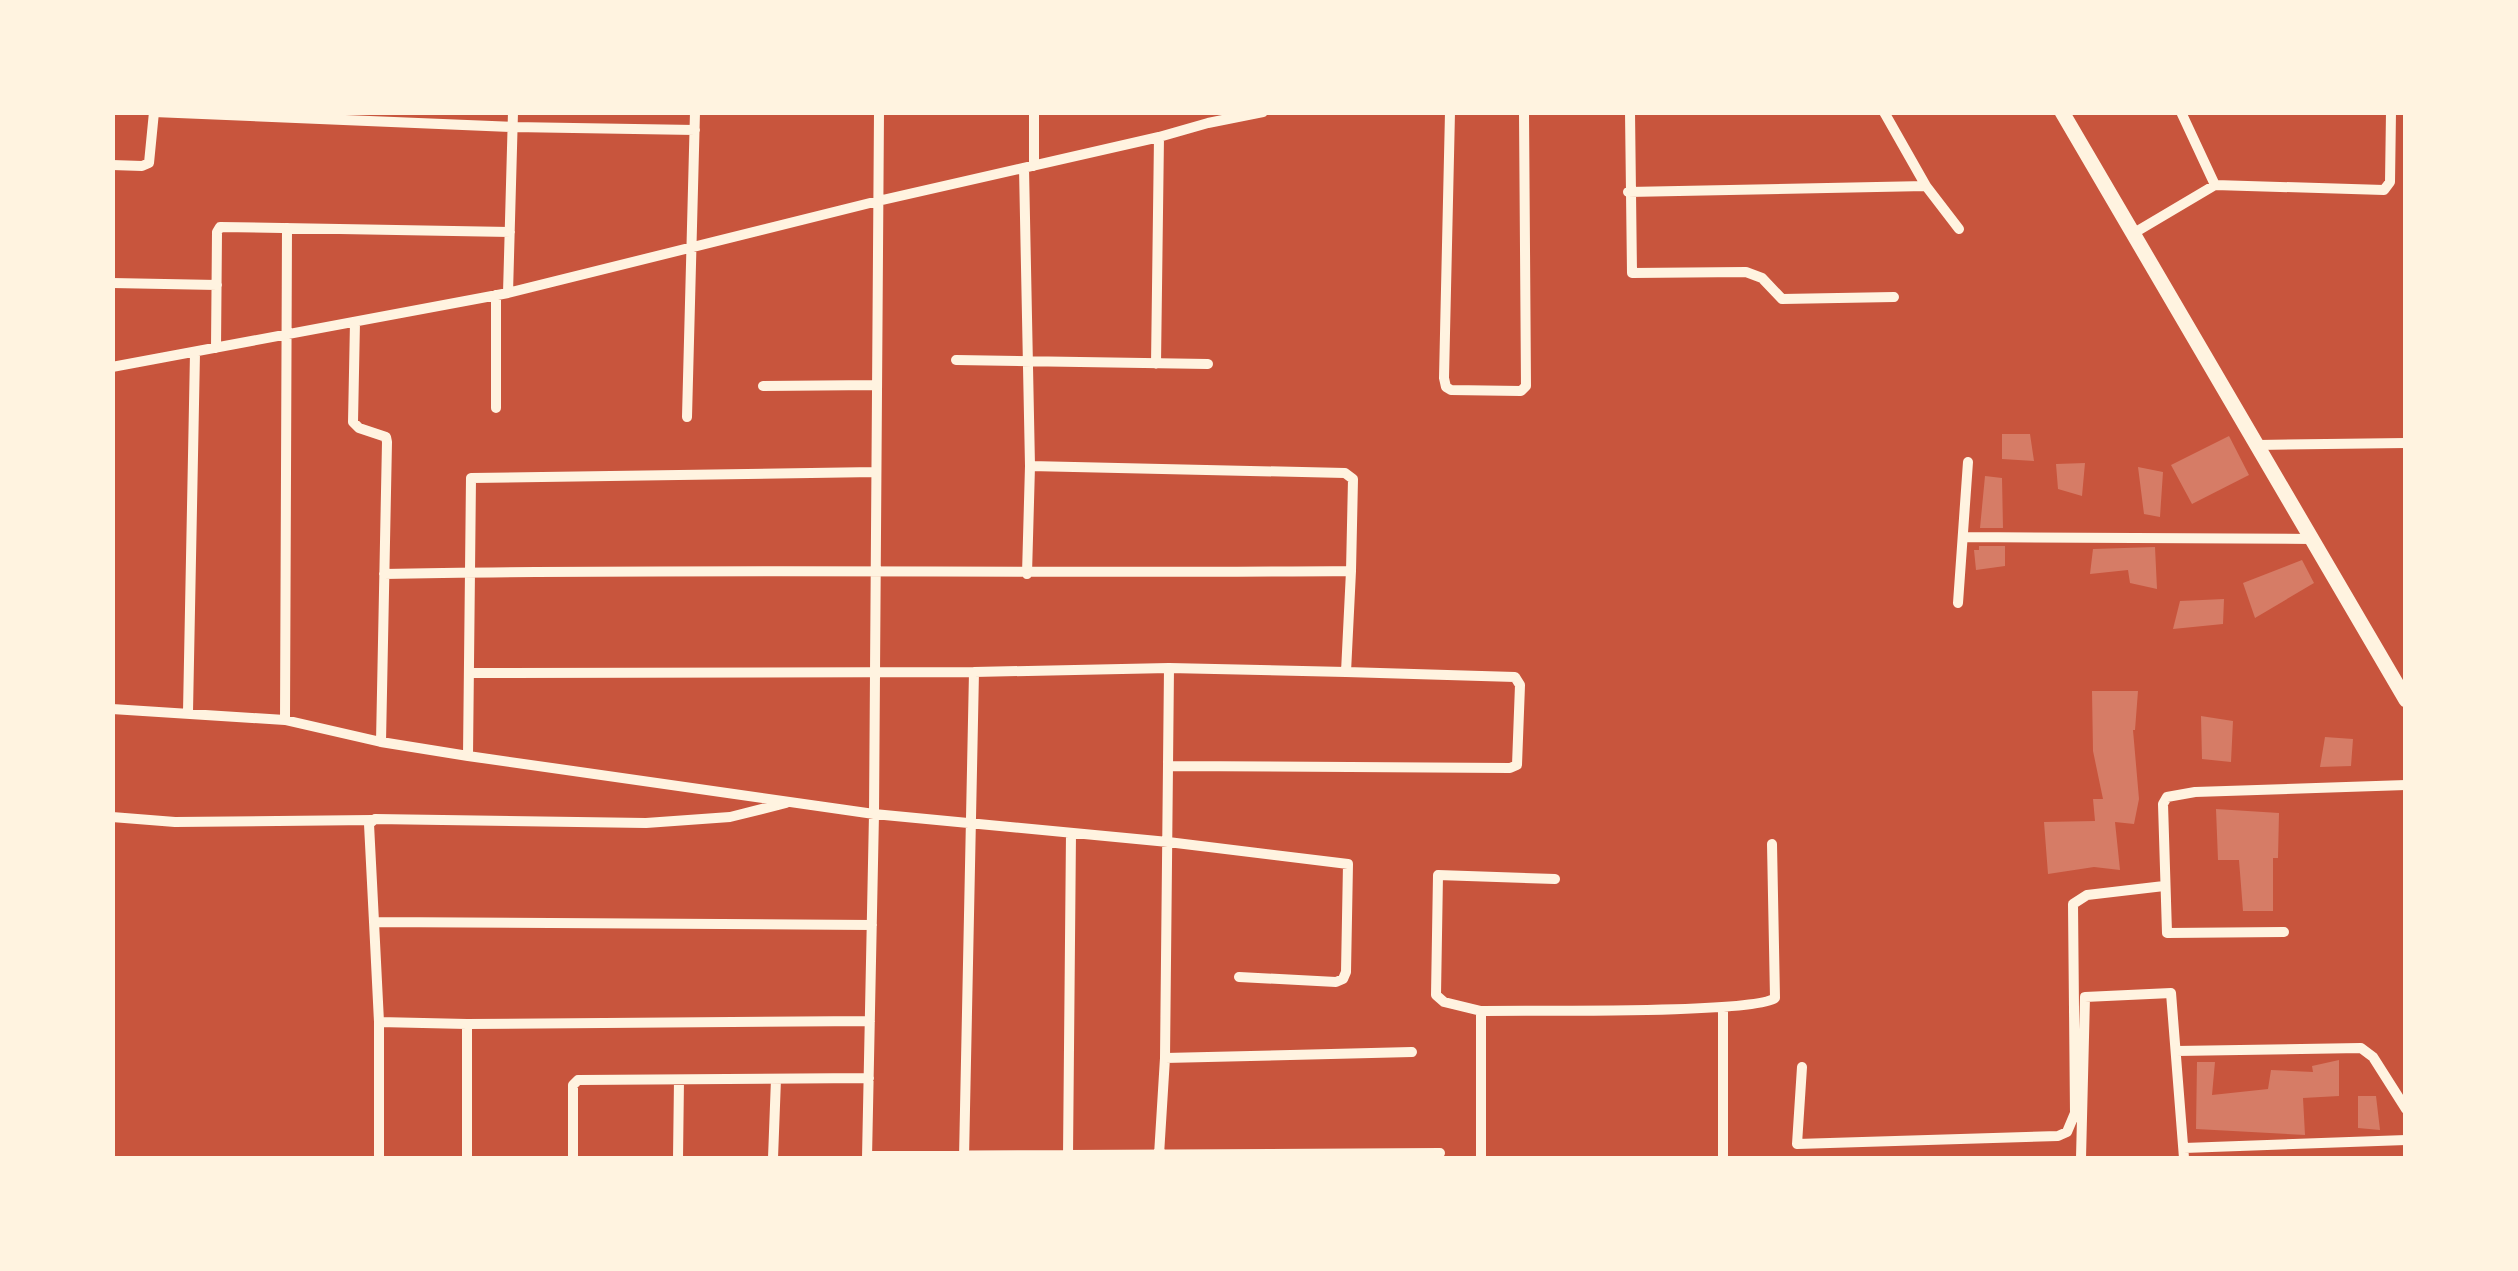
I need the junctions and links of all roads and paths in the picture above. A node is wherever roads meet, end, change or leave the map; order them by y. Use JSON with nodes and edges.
{"nodes":[{"id":1,"x":514,"y":112,"type":"edge"},
{"id":2,"x":695,"y":112,"type":"edge"},
{"id":3,"x":879,"y":112,"type":"edge"},
{"id":4,"x":1034,"y":112,"type":"edge"},
{"id":5,"x":1263,"y":112,"type":"edge"},
{"id":6,"x":1450,"y":112,"type":"edge"},
{"id":7,"x":1524,"y":112,"type":"edge"},
{"id":8,"x":1630,"y":112,"type":"edge"},
{"id":9,"x":1884,"y":112,"type":"edge"},
{"id":10,"x":2062,"y":112,"type":"edge"},
{"id":11,"x":2181,"y":112,"type":"edge"},
{"id":12,"x":2391,"y":112,"type":"edge"},
{"id":13,"x":513,"y":127,"type":"junction"},
{"id":14,"x":694,"y":130,"type":"junction"},
{"id":15,"x":1159,"y":137,"type":"junction"},
{"id":16,"x":112,"y":165,"type":"edge"},
{"id":17,"x":1029,"y":167,"type":"junction"},
{"id":18,"x":1926,"y":186,"type":"junction"},
{"id":19,"x":2215,"y":186,"type":"junction"},
{"id":20,"x":1628,"y":192,"type":"junction"},
{"id":21,"x":878,"y":201,"type":"junction"},
{"id":22,"x":287,"y":228,"type":"junction"},
{"id":23,"x":1960,"y":230,"type":"dead end"},
{"id":24,"x":510,"y":232,"type":"junction"},
{"id":25,"x":2134,"y":233,"type":"junction"},
{"id":26,"x":691,"y":249,"type":"junction"},
{"id":27,"x":112,"y":283,"type":"edge"},
{"id":28,"x":217,"y":284,"type":"junction"},
{"id":29,"x":502,"y":294,"type":"junction"},
{"id":30,"x":1894,"y":297,"type":"dead end"},
{"id":31,"x":355,"y":322,"type":"junction"},
{"id":32,"x":286,"y":335,"type":"junction"},
{"id":33,"x":216,"y":348,"type":"junction"},
{"id":34,"x":195,"y":353,"type":"junction"},
{"id":35,"x":956,"y":360,"type":"dead end"},
{"id":36,"x":1030,"y":361,"type":"junction"},
{"id":37,"x":1156,"y":364,"type":"junction"},
{"id":38,"x":1208,"y":364,"type":"dead end"},
{"id":39,"x":112,"y":367,"type":"edge"},
{"id":40,"x":763,"y":386,"type":"dead end"},
{"id":41,"x":877,"y":386,"type":"junction"},
{"id":42,"x":496,"y":408,"type":"dead end"},
{"id":43,"x":687,"y":417,"type":"dead end"},
{"id":44,"x":2406,"y":443,"type":"edge"},
{"id":45,"x":2258,"y":445,"type":"junction"},
{"id":46,"x":1968,"y":462,"type":"dead end"},
{"id":47,"x":1030,"y":466,"type":"junction"},
{"id":48,"x":876,"y":472,"type":"junction"},
{"id":49,"x":1963,"y":538,"type":"junction"},
{"id":50,"x":2313,"y":540,"type":"junction"},
{"id":51,"x":876,"y":571,"type":"junction"},
{"id":52,"x":1351,"y":571,"type":"junction"},
{"id":53,"x":471,"y":572,"type":"junction"},
{"id":54,"x":384,"y":574,"type":"junction"},
{"id":55,"x":1027,"y":574,"type":"junction"},
{"id":56,"x":1958,"y":603,"type":"dead end"},
{"id":57,"x":1168,"y":668,"type":"junction"},
{"id":58,"x":875,"y":670,"type":"junction"},
{"id":59,"x":974,"y":672,"type":"junction"},
{"id":60,"x":1346,"y":672,"type":"junction"},
{"id":61,"x":470,"y":673,"type":"junction"},
{"id":62,"x":2406,"y":700,"type":"edge"},
{"id":63,"x":112,"y":709,"type":"edge"},
{"id":64,"x":188,"y":712,"type":"junction"},
{"id":65,"x":285,"y":720,"type":"junction"},
{"id":66,"x":381,"y":742,"type":"junction"},
{"id":67,"x":468,"y":756,"type":"junction"},
{"id":68,"x":1168,"y":766,"type":"junction"},
{"id":69,"x":2406,"y":784,"type":"edge"},
{"id":70,"x":791,"y":802,"type":"junction"},
{"id":71,"x":874,"y":814,"type":"junction"},
{"id":72,"x":112,"y":818,"type":"edge"},
{"id":73,"x":372,"y":820,"type":"junction"},
{"id":74,"x":970,"y":824,"type":"junction"},
{"id":75,"x":1071,"y":833,"type":"junction"},
{"id":76,"x":1168,"y":842,"type":"junction"},
{"id":77,"x":1772,"y":844,"type":"dead end"},
{"id":78,"x":1555,"y":879,"type":"dead end"},
{"id":79,"x":2164,"y":886,"type":"junction"},
{"id":80,"x":374,"y":922,"type":"junction"},
{"id":81,"x":872,"y":925,"type":"junction"},
{"id":82,"x":2284,"y":932,"type":"dead end"},
{"id":83,"x":1239,"y":977,"type":"dead end"},
{"id":84,"x":1723,"y":1007,"type":"junction"},
{"id":85,"x":1482,"y":1011,"type":"junction"},
{"id":86,"x":870,"y":1021,"type":"junction"},
{"id":87,"x":379,"y":1022,"type":"junction"},
{"id":88,"x":467,"y":1024,"type":"junction"},
{"id":89,"x":2176,"y":1051,"type":"junction"},
{"id":90,"x":1412,"y":1052,"type":"dead end"},
{"id":91,"x":1165,"y":1058,"type":"junction"},
{"id":92,"x":1802,"y":1067,"type":"dead end"},
{"id":93,"x":868,"y":1078,"type":"junction"},
{"id":94,"x":776,"y":1079,"type":"junction"},
{"id":95,"x":680,"y":1080,"type":"junction"},
{"id":96,"x":2406,"y":1109,"type":"edge"},
{"id":97,"x":2406,"y":1140,"type":"edge"},
{"id":98,"x":1797,"y":1144,"type":"junction"},
{"id":99,"x":1440,"y":1153,"type":"dead end"},
{"id":100,"x":2184,"y":1153,"type":"edge"},
{"id":101,"x":1159,"y":1155,"type":"junction"},
{"id":102,"x":964,"y":1156,"type":"edge"},
{"id":103,"x":1068,"y":1156,"type":"junction"},
{"id":104,"x":867,"y":1157,"type":"edge"},
{"id":105,"x":379,"y":1158,"type":"edge"},
{"id":106,"x":467,"y":1158,"type":"edge"},
{"id":107,"x":573,"y":1158,"type":"edge"},
{"id":108,"x":678,"y":1158,"type":"edge"},
{"id":109,"x":773,"y":1158,"type":"edge"},
{"id":110,"x":1480,"y":1158,"type":"edge"},
{"id":111,"x":1722,"y":1158,"type":"edge"},
{"id":112,"x":1797,"y":1158,"type":"edge"},
{"id":113,"x":2082,"y":1158,"type":"edge"}],
"edges":[{"from":1,"to":13,"type":"street"},
{"from":2,"to":14,"type":"street"},
{"from":3,"to":21,"type":"street"},
{"from":4,"to":17,"type":"street"},
{"from":5,"to":15,"type":"street"},
{"from":6,"to":7,"type":"street"},
{"from":8,"to":20,"type":"street"},
{"from":9,"to":18,"type":"street"},
{"from":10,"to":25,"type":"street"},
{"from":11,"to":19,"type":"street"},
{"from":12,"to":19,"type":"street"},
{"from":13,"to":14,"type":"street"},
{"from":13,"to":16,"type":"street"},
{"from":13,"to":24,"type":"street"},
{"from":14,"to":26,"type":"street"},
{"from":15,"to":17,"type":"street"},
{"from":15,"to":37,"type":"street"},
{"from":17,"to":21,"type":"street"},
{"from":17,"to":36,"type":"street"},
{"from":18,"to":20,"type":"street"},
{"from":18,"to":23,"type":"street"},
{"from":19,"to":25,"type":"street"},
{"from":20,"to":30,"type":"street"},
{"from":21,"to":26,"type":"street"},
{"from":21,"to":41,"type":"street"},
{"from":22,"to":24,"type":"street"},
{"from":22,"to":28,"type":"street"},
{"from":22,"to":32,"type":"street"},
{"from":24,"to":29,"type":"street"},
{"from":25,"to":45,"type":"street"},
{"from":26,"to":29,"type":"street"},
{"from":26,"to":43,"type":"street"},
{"from":27,"to":28,"type":"street"},
{"from":28,"to":33,"type":"street"},
{"from":29,"to":31,"type":"street"},
{"from":29,"to":42,"type":"street"},
{"from":31,"to":32,"type":"street"},
{"from":31,"to":54,"type":"street"},
{"from":32,"to":33,"type":"street"},
{"from":32,"to":65,"type":"street"},
{"from":33,"to":34,"type":"street"},
{"from":34,"to":39,"type":"street"},
{"from":34,"to":64,"type":"street"},
{"from":35,"to":36,"type":"street"},
{"from":36,"to":37,"type":"street"},
{"from":36,"to":47,"type":"street"},
{"from":37,"to":38,"type":"street"},
{"from":40,"to":41,"type":"street"},
{"from":41,"to":48,"type":"street"},
{"from":44,"to":45,"type":"street"},
{"from":45,"to":50,"type":"street"},
{"from":46,"to":49,"type":"street"},
{"from":47,"to":52,"type":"street"},
{"from":47,"to":55,"type":"street"},
{"from":48,"to":51,"type":"street"},
{"from":48,"to":53,"type":"street"},
{"from":49,"to":50,"type":"street"},
{"from":49,"to":56,"type":"street"},
{"from":50,"to":62,"type":"street"},
{"from":51,"to":53,"type":"street"},
{"from":51,"to":55,"type":"street"},
{"from":51,"to":58,"type":"street"},
{"from":52,"to":55,"type":"street"},
{"from":52,"to":60,"type":"street"},
{"from":53,"to":54,"type":"street"},
{"from":53,"to":61,"type":"street"},
{"from":54,"to":66,"type":"street"},
{"from":57,"to":59,"type":"street"},
{"from":57,"to":60,"type":"street"},
{"from":57,"to":68,"type":"street"},
{"from":58,"to":59,"type":"street"},
{"from":58,"to":61,"type":"street"},
{"from":58,"to":71,"type":"street"},
{"from":59,"to":74,"type":"street"},
{"from":60,"to":68,"type":"street"},
{"from":61,"to":67,"type":"street"},
{"from":63,"to":64,"type":"street"},
{"from":64,"to":65,"type":"street"},
{"from":65,"to":66,"type":"street"},
{"from":66,"to":67,"type":"street"},
{"from":67,"to":70,"type":"street"},
{"from":68,"to":76,"type":"street"},
{"from":69,"to":79,"type":"street"},
{"from":70,"to":71,"type":"street"},
{"from":70,"to":73,"type":"street"},
{"from":71,"to":74,"type":"street"},
{"from":71,"to":81,"type":"street"},
{"from":72,"to":73,"type":"street"},
{"from":73,"to":80,"type":"street"},
{"from":74,"to":75,"type":"street"},
{"from":74,"to":102,"type":"street"},
{"from":75,"to":76,"type":"street"},
{"from":75,"to":103,"type":"street"},
{"from":76,"to":83,"type":"street"},
{"from":76,"to":91,"type":"street"},
{"from":77,"to":84,"type":"street"},
{"from":78,"to":85,"type":"street"},
{"from":79,"to":82,"type":"street"},
{"from":79,"to":98,"type":"street"},
{"from":80,"to":81,"type":"street"},
{"from":80,"to":87,"type":"street"},
{"from":81,"to":86,"type":"street"},
{"from":84,"to":85,"type":"street"},
{"from":84,"to":111,"type":"street"},
{"from":85,"to":110,"type":"street"},
{"from":86,"to":88,"type":"street"},
{"from":86,"to":93,"type":"street"},
{"from":87,"to":88,"type":"street"},
{"from":87,"to":105,"type":"street"},
{"from":88,"to":106,"type":"street"},
{"from":89,"to":96,"type":"street"},
{"from":89,"to":100,"type":"street"},
{"from":89,"to":113,"type":"street"},
{"from":90,"to":91,"type":"street"},
{"from":91,"to":101,"type":"street"},
{"from":92,"to":98,"type":"street"},
{"from":93,"to":94,"type":"street"},
{"from":93,"to":104,"type":"street"},
{"from":94,"to":95,"type":"street"},
{"from":94,"to":109,"type":"street"},
{"from":95,"to":107,"type":"street"},
{"from":95,"to":108,"type":"street"},
{"from":97,"to":100,"type":"street"},
{"from":98,"to":112,"type":"street"},
{"from":99,"to":101,"type":"street"},
{"from":101,"to":103,"type":"street"},
{"from":102,"to":103,"type":"street"},
{"from":102,"to":104,"type":"street"}]}
